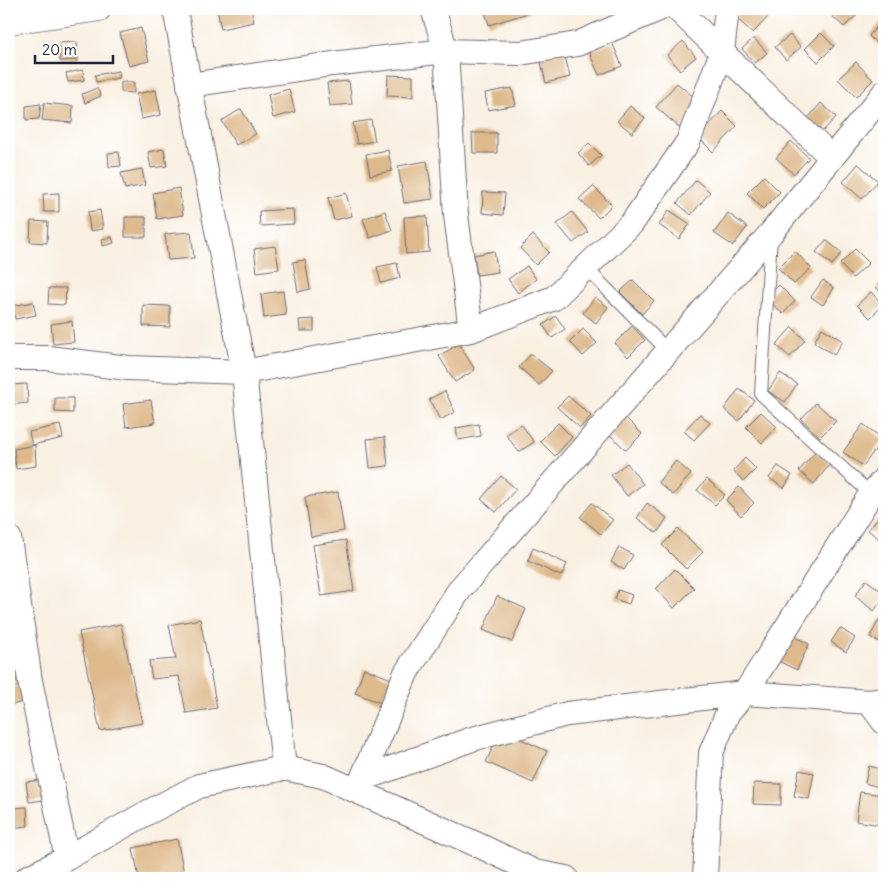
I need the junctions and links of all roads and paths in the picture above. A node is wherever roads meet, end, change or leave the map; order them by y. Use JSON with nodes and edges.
{"nodes":[{"id":1,"x":99,"y":9,"type":"edge"},
{"id":2,"x":175,"y":9,"type":"edge"},
{"id":3,"x":433,"y":9,"type":"edge"},
{"id":4,"x":659,"y":9,"type":"edge"},
{"id":5,"x":677,"y":9,"type":"edge"},
{"id":6,"x":727,"y":9,"type":"edge"},
{"id":7,"x":9,"y":22,"type":"edge"},
{"id":8,"x":446,"y":51,"type":"junction"},
{"id":9,"x":722,"y":52,"type":"junction"},
{"id":10,"x":189,"y":85,"type":"junction"},
{"id":11,"x":884,"y":93,"type":"edge"},
{"id":12,"x":832,"y":158,"type":"junction"},
{"id":13,"x":771,"y":233,"type":"junction"},
{"id":14,"x":586,"y":268,"type":"junction"},
{"id":15,"x":471,"y":330,"type":"junction"},
{"id":16,"x":668,"y":351,"type":"junction"},
{"id":17,"x":9,"y":358,"type":"edge"},
{"id":18,"x":244,"y":372,"type":"junction"},
{"id":19,"x":878,"y":486,"type":"edge"},
{"id":20,"x":9,"y":538,"type":"edge"},
{"id":21,"x":745,"y":693,"type":"junction"},
{"id":22,"x":876,"y":701,"type":"edge"},
{"id":23,"x":884,"y":722,"type":"edge"},
{"id":24,"x":284,"y":768,"type":"junction"},
{"id":25,"x":360,"y":785,"type":"junction"},
{"id":26,"x":67,"y":858,"type":"junction"},
{"id":27,"x":27,"y":878,"type":"edge"},
{"id":28,"x":566,"y":878,"type":"edge"},
{"id":29,"x":705,"y":878,"type":"edge"}],
"edges":[{"from":1,"to":7,"type":"street"},
{"from":2,"to":10,"type":"street"},
{"from":3,"to":8,"type":"street"},
{"from":4,"to":8,"type":"street"},
{"from":5,"to":9,"type":"street"},
{"from":6,"to":9,"type":"street"},
{"from":8,"to":10,"type":"street"},
{"from":8,"to":15,"type":"street"},
{"from":9,"to":12,"type":"street"},
{"from":9,"to":14,"type":"street"},
{"from":10,"to":18,"type":"street"},
{"from":11,"to":12,"type":"street"},
{"from":12,"to":13,"type":"street"},
{"from":13,"to":16,"type":"street"},
{"from":13,"to":19,"type":"lane"},
{"from":14,"to":15,"type":"street"},
{"from":14,"to":16,"type":"lane"},
{"from":15,"to":18,"type":"street"},
{"from":16,"to":25,"type":"street"},
{"from":17,"to":18,"type":"street"},
{"from":18,"to":24,"type":"street"},
{"from":19,"to":21,"type":"street"},
{"from":20,"to":26,"type":"street"},
{"from":21,"to":22,"type":"street"},
{"from":21,"to":25,"type":"street"},
{"from":21,"to":29,"type":"street"},
{"from":22,"to":23,"type":"street"},
{"from":24,"to":25,"type":"street"},
{"from":24,"to":26,"type":"street"},
{"from":25,"to":28,"type":"street"},
{"from":26,"to":27,"type":"street"}]}
